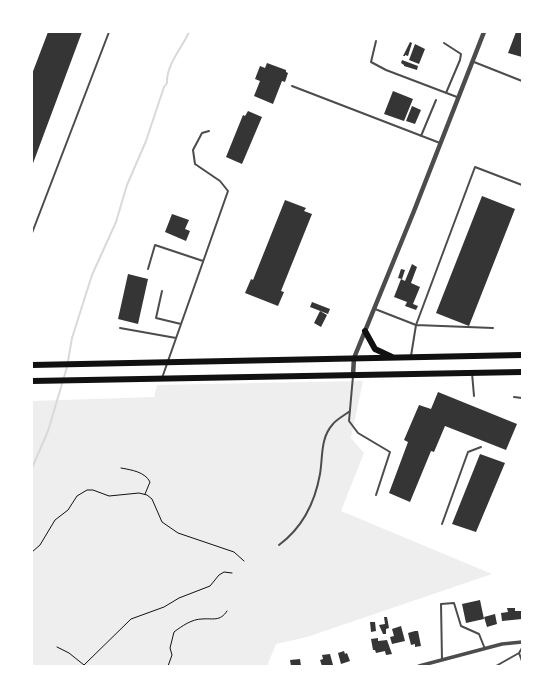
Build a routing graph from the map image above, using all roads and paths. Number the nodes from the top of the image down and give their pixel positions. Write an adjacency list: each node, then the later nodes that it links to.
1 (108, 32): 15 (lane)
2 (484, 32): 5 (street)
3 (376, 41): 8 (lane)
4 (444, 43): 8 (lane)
5 (472, 62): 6 (lane); 9 (street)
6 (522, 81)
7 (292, 86): 12 (lane)
8 (446, 93): 9 (lane)
9 (458, 97): 13 (street)
10 (436, 100): 12 (lane)
11 (209, 131): 16 (lane)
12 (421, 136): 13 (lane)
13 (440, 143): 19 (street)
14 (522, 185): 21 (lane)
15 (32, 233)
16 (203, 261): 17 (lane); 20 (lane)
17 (148, 269)
18 (162, 291): 20 (lane)
19 (374, 309): 21 (lane); 24 (street)
20 (181, 324): 25 (lane)
21 (416, 325): 23 (lane); 28 (lane)
22 (120, 328): 25 (lane)
23 (493, 328)
24 (365, 331): 27 (highway); 29 (street)
25 (176, 338): 30 (lane)
26 (522, 355): 28 (highway)
27 (393, 357): 28 (highway); 29 (highway)
28 (411, 357)
29 (354, 358): 30 (highway); 34 (street)
30 (167, 362): 31 (highway); 35 (lane)
31 (32, 365)
32 (472, 372): 33 (highway); 34 (highway); 37 (lane)
33 (522, 372)
34 (353, 374): 35 (highway); 40 (lane)
35 (162, 379): 36 (highway)
36 (32, 381)
37 (474, 396)
38 (514, 397): 39 (lane)
39 (522, 398)
40 (350, 411): 44 (lane); 46 (lane)
41 (480, 447): 45 (lane)
42 (121, 468): 43 (path)
43 (144, 494): 47 (path); 48 (path)
44 (376, 495)
45 (442, 524)
46 (279, 545)
47 (32, 552)
48 (244, 561)
49 (232, 573): 58 (path)
50 (227, 611): 59 (path)
51 (522, 642): 54 (street)
52 (57, 646): 58 (path)
53 (522, 648): 55 (lane)
54 (485, 649): 56 (street); 56 (lane)
55 (520, 653): 57 (lane); 61 (lane)
56 (442, 660): 60 (street)
57 (522, 661)
58 (84, 665)
59 (168, 666)
60 (419, 666)
61 (496, 666)

